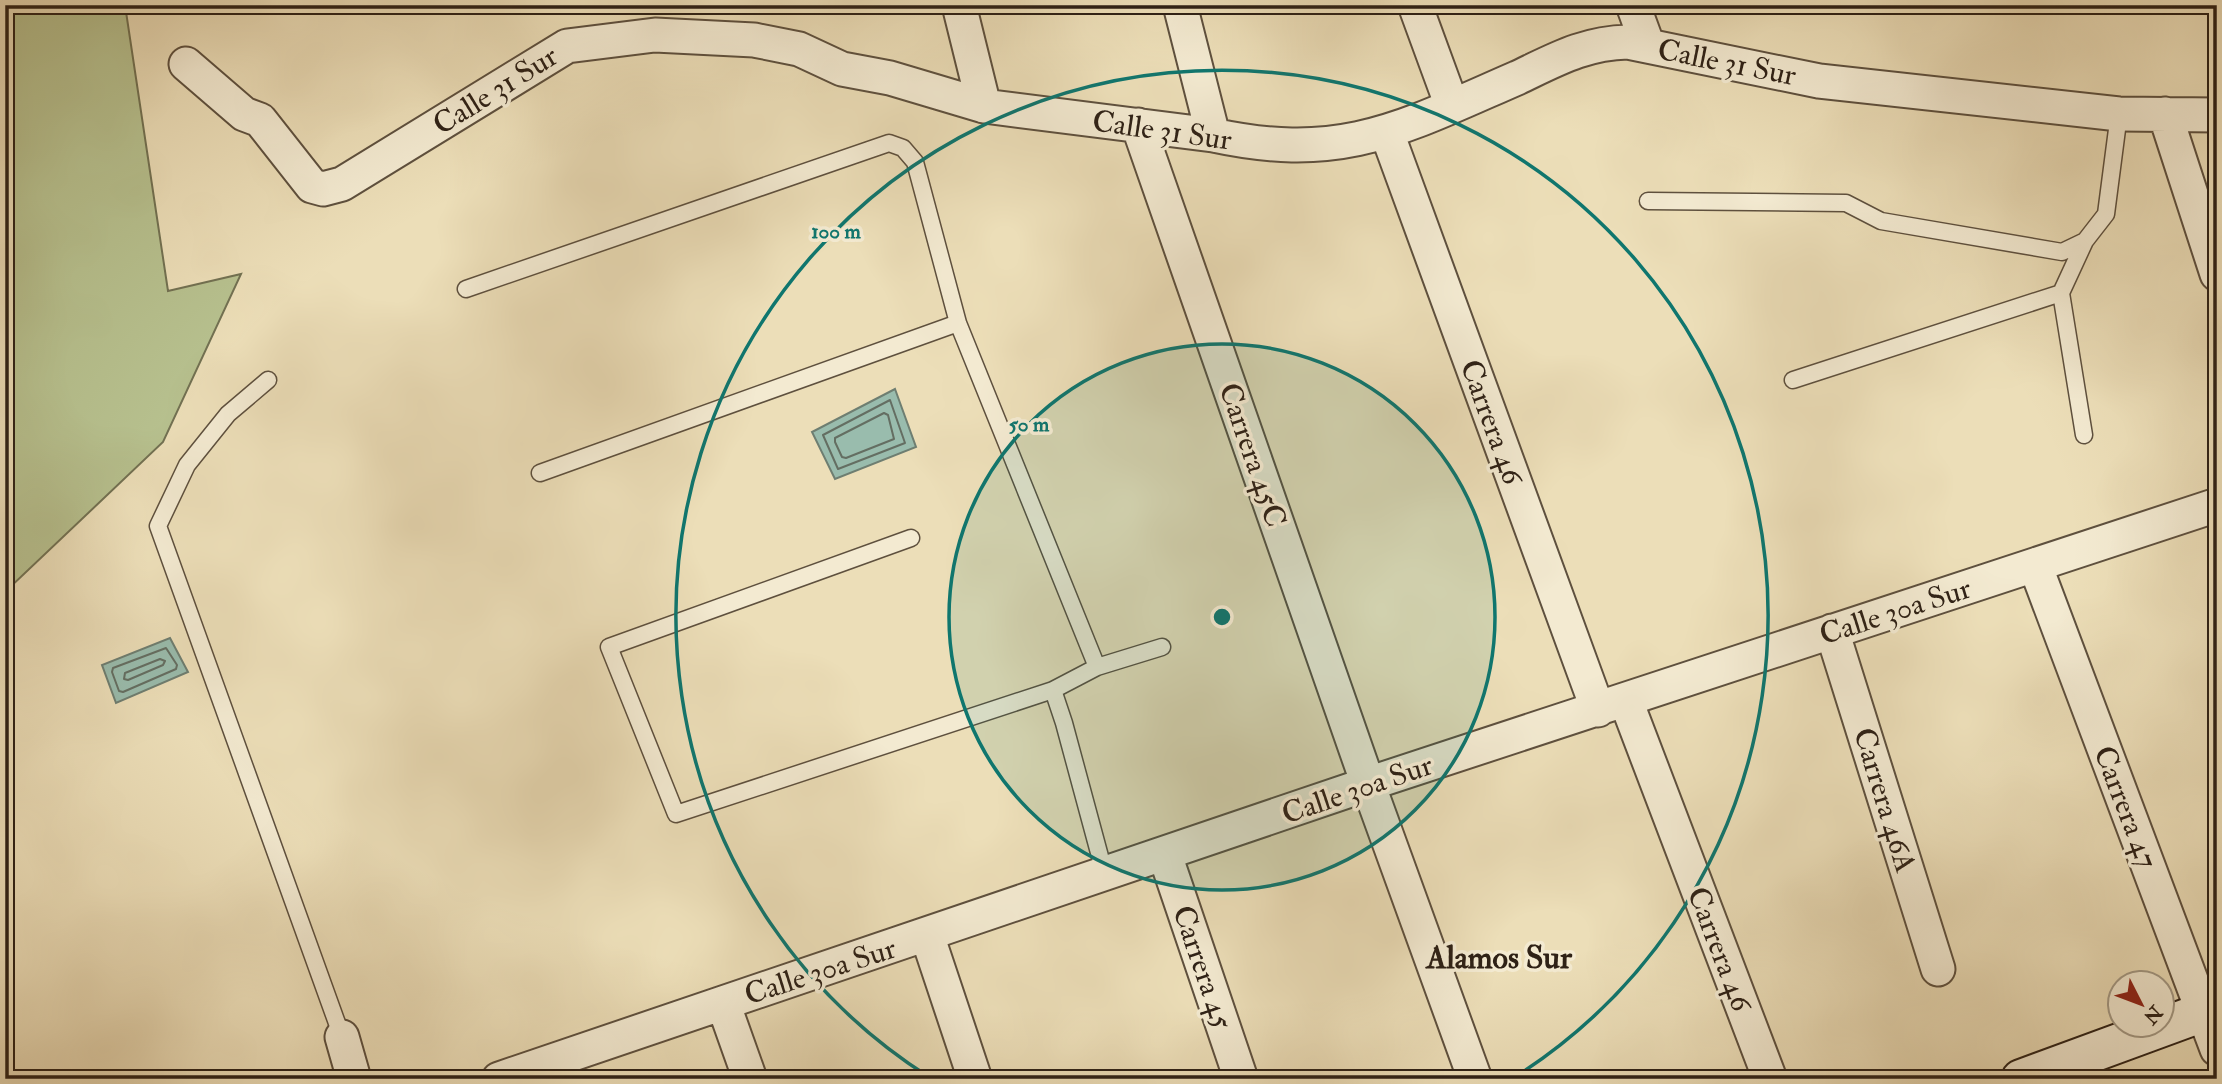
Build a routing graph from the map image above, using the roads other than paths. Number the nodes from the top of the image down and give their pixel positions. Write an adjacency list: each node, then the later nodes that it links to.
1 (959, 5): 7 (street)
2 (1180, 5): 14 (street)
3 (1415, 5): 8 (street)
4 (1633, 5): 5 (street)
5 (1648, 46): 8 (street, Calle 31 Sur); 9 (street, Calle 31 Sur)
6 (186, 64): 7 (street, Calle 31 Sur)
7 (984, 106): 12 (street, Calle 31 Sur)
8 (1452, 106): 13 (street, Calle 31 Sur)
9 (2119, 114): 10 (street, Calle 31 Sur); 16 (lane)
10 (2165, 114): 11 (street, Calle 31 Sur); 17 (street)
11 (2217, 115)
12 (1138, 125): 14 (street, Calle 31 Sur); 33 (street, Carrera 45C)
13 (1387, 133): 14 (street, Calle 31 Sur); 32 (street, Carrera 46)
14 (1213, 135)
15 (1648, 201): 16 (lane)
16 (2085, 241): 19 (lane)
17 (2217, 274)
18 (466, 289): 20 (lane)
19 (2061, 293): 22 (lane); 23 (lane)
20 (958, 323): 24 (lane); 30 (lane)
21 (268, 380): 40 (lane)
22 (1793, 380)
23 (2084, 435)
24 (540, 473)
25 (2217, 505): 27 (street, Calle 30a Sur)
26 (911, 538): 31 (lane)
27 (2035, 565): 28 (street, Calle 30a Sur); 39 (street, Carrera 47)
28 (1832, 631): 32 (street, Calle 30a Sur); 37 (street, Carrera 46A)
29 (1163, 647): 30 (lane)
30 (1097, 667): 31 (lane)
31 (1053, 690): 35 (lane)
32 (1612, 705): 33 (street, Calle 30a Sur); 48 (street, Carrera 46)
33 (1368, 785): 34 (street, Calle 30a Sur); 47 (street, Carrera 45C)
34 (1165, 855): 35 (street, Calle 30a Sur); 46 (street, Carrera 45)
35 (1105, 875): 36 (street, Calle 30a Sur)
36 (927, 935): 38 (street, Calle 30a Sur); 45 (street)
37 (1937, 969)
38 (723, 1003): 43 (street, Calle 30a Sur); 44 (street)
39 (2210, 1009): 41 (street, Carrera 47); 49 (street)
40 (342, 1037): 42 (street)
41 (2217, 1049)
42 (354, 1079)
43 (499, 1079)
44 (750, 1079)
45 (975, 1079)
46 (1241, 1079)
47 (1475, 1079)
48 (1770, 1079)
49 (2021, 1079)

